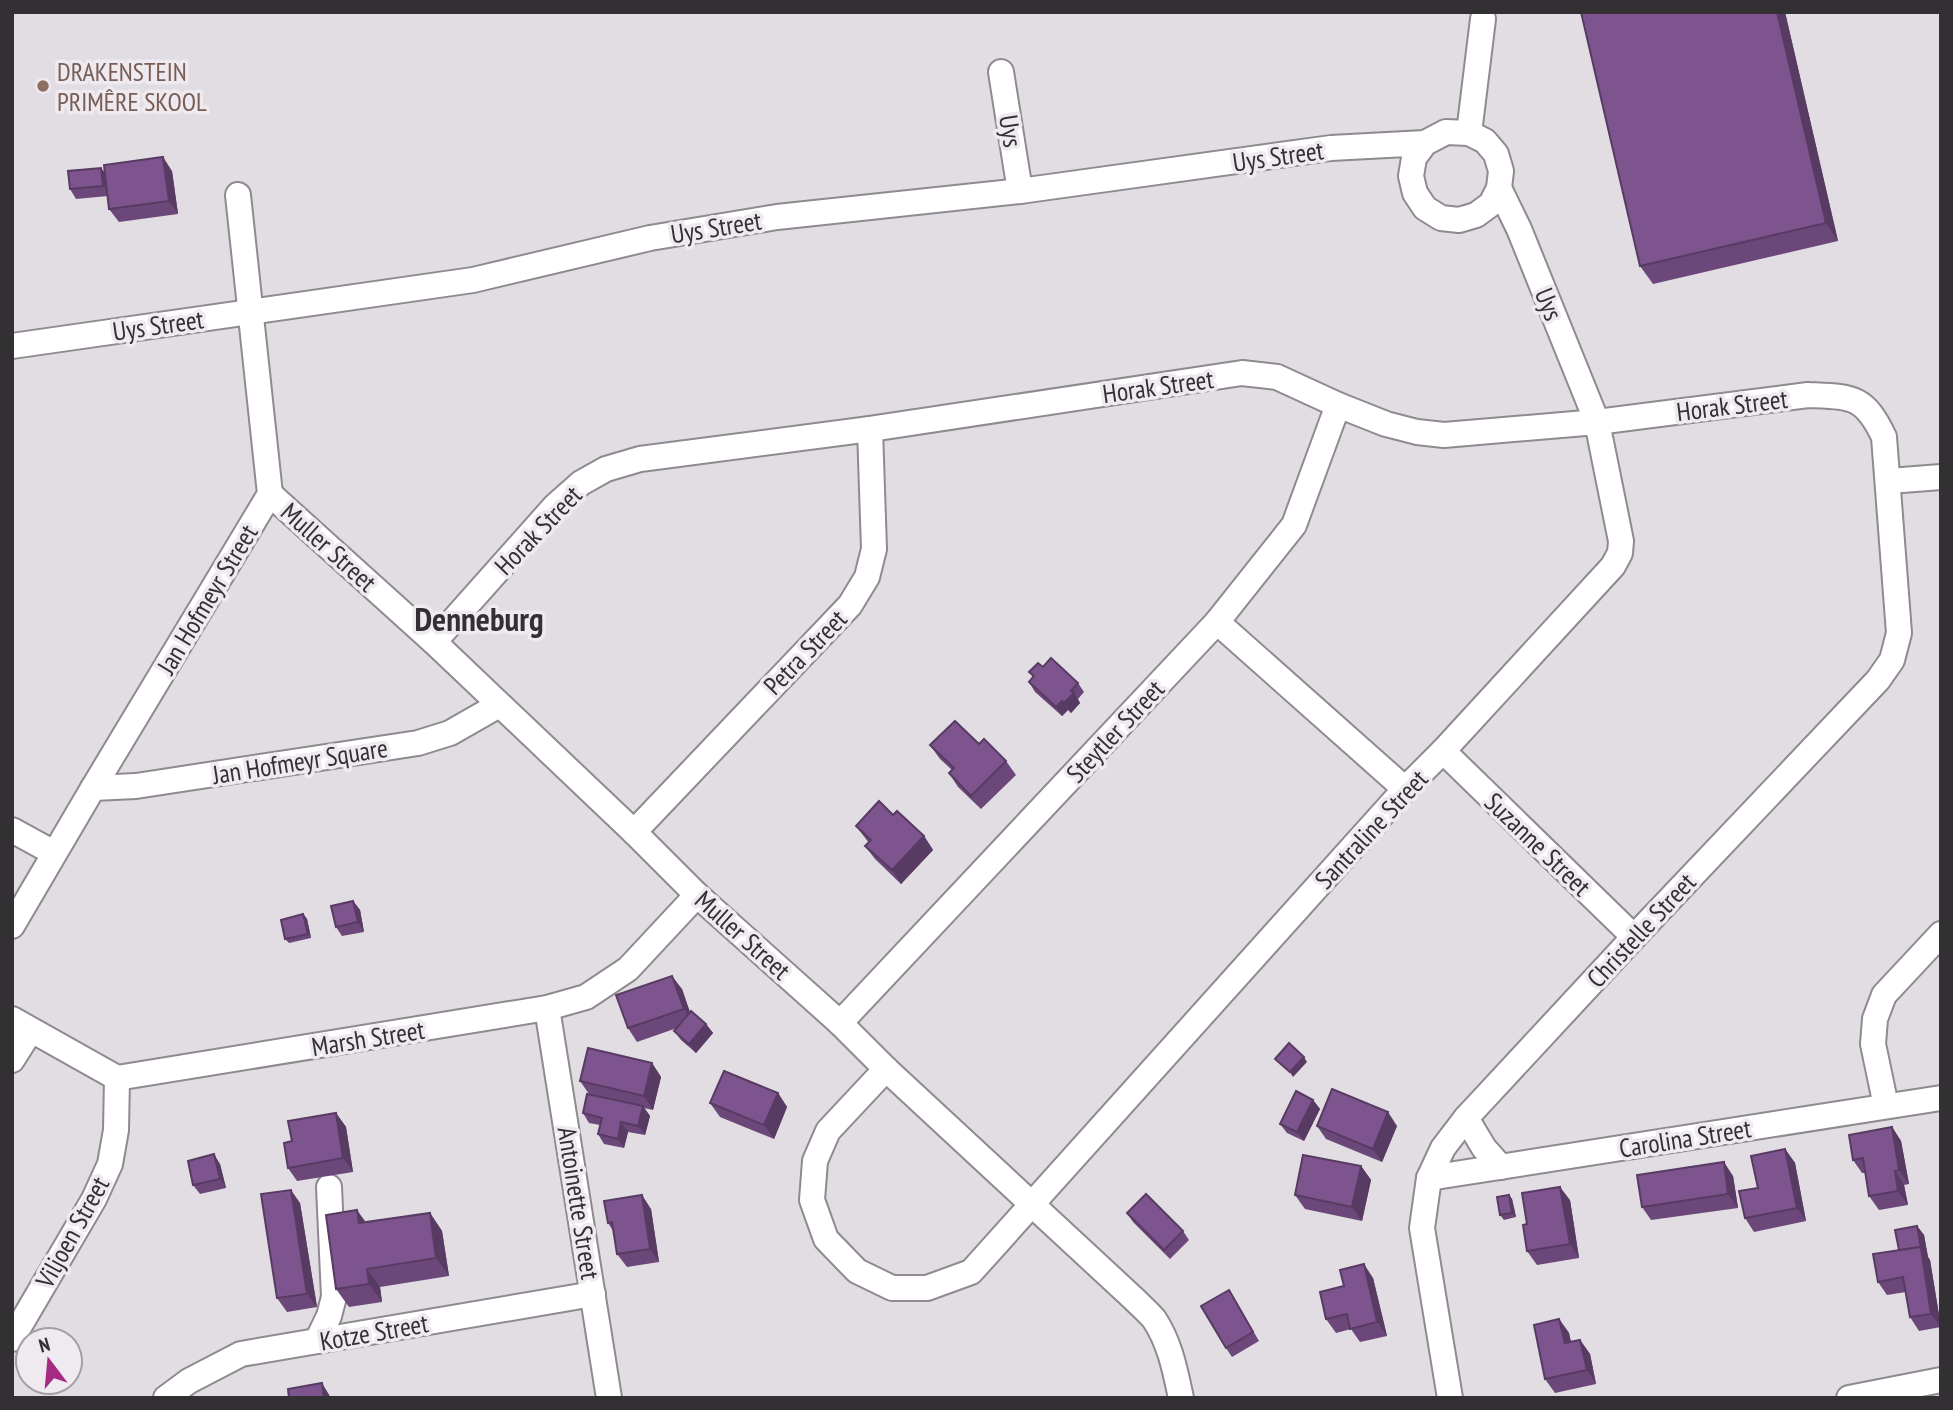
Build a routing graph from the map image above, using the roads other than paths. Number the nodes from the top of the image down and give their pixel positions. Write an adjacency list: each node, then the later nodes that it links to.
1 (1483, 19): 3 (street)
2 (1001, 72): 6 (street, Uys)
3 (1469, 132): 4 (street); 5 (street)
4 (1425, 143): 5 (street); 6 (street, Uys Street)
5 (1499, 188): 11 (street, Uys)
6 (1020, 191): 8 (street, Uys Street)
7 (238, 195): 8 (street, Jan Hofmeyr Street)
8 (251, 311): 9 (street, Uys Street); 15 (street, Jan Hofmeyr Street)
9 (12, 346)
10 (1338, 405): 11 (street, Horak Street); 12 (street, Horak Street); 16 (street, Steytler Street)
11 (1597, 422): 14 (street, Horak Street); 19 (street, Santraline Street)
12 (870, 429): 17 (street, Horak Street); 23 (street, Petra Street)
13 (1941, 477): 14 (street)
14 (1889, 481): 28 (street, Christelle Street)
15 (270, 494): 17 (street, Muller Street); 20 (street, Jan Hofmeyr Street)
16 (1217, 622): 21 (street); 30 (street, Steytler Street)
17 (434, 642): 18 (street, Muller Street)
18 (499, 705): 20 (street, Jan Hofmeyr Square); 23 (street, Muller Street)
19 (1443, 751): 21 (street, Santraline Street); 28 (street, Suzanne Street)
20 (93, 788): 24 (street, Jan Hofmeyr Street)
21 (1405, 789): 41 (street, Santraline Street)
22 (12, 830): 24 (street)
23 (634, 832): 25 (street, Muller Street)
24 (54, 853): 26 (street, Jan Hofmeyr Street)
25 (697, 895): 29 (street, Marsh Street); 30 (street, Muller Street)
26 (12, 926)
27 (1941, 934): 36 (street)
28 (1634, 937): 37 (street, Christelle Street)
29 (547, 1008): 34 (street, Marsh Street); 42 (street, Antoinette Street)
30 (840, 1023): 33 (street, Muller Street)
31 (21, 1024): 32 (street); 34 (street)
32 (12, 1060)
33 (886, 1069): 41 (street, Muller Street); 41 (street)
34 (117, 1078): 43 (street, Viljoen Street)
35 (1941, 1098): 36 (street, Carolina Street)
36 (1886, 1106): 38 (street, Carolina Street)
37 (1466, 1118): 38 (street); 39 (street, Christelle Street)
38 (1500, 1167): 39 (street, Carolina Street)
39 (1429, 1178): 49 (street, Christelle Street)
40 (330, 1187): 44 (street)
41 (1033, 1204): 48 (street, Muller Street)
42 (593, 1294): 44 (street, Kotze Street); 47 (street, Antoinette Street)
43 (12, 1339)
44 (317, 1341): 46 (street, Kotze Street)
45 (1941, 1380): 50 (street)
46 (166, 1398)
47 (609, 1398)
48 (1181, 1398)
49 (1450, 1398)
50 (1849, 1398)

